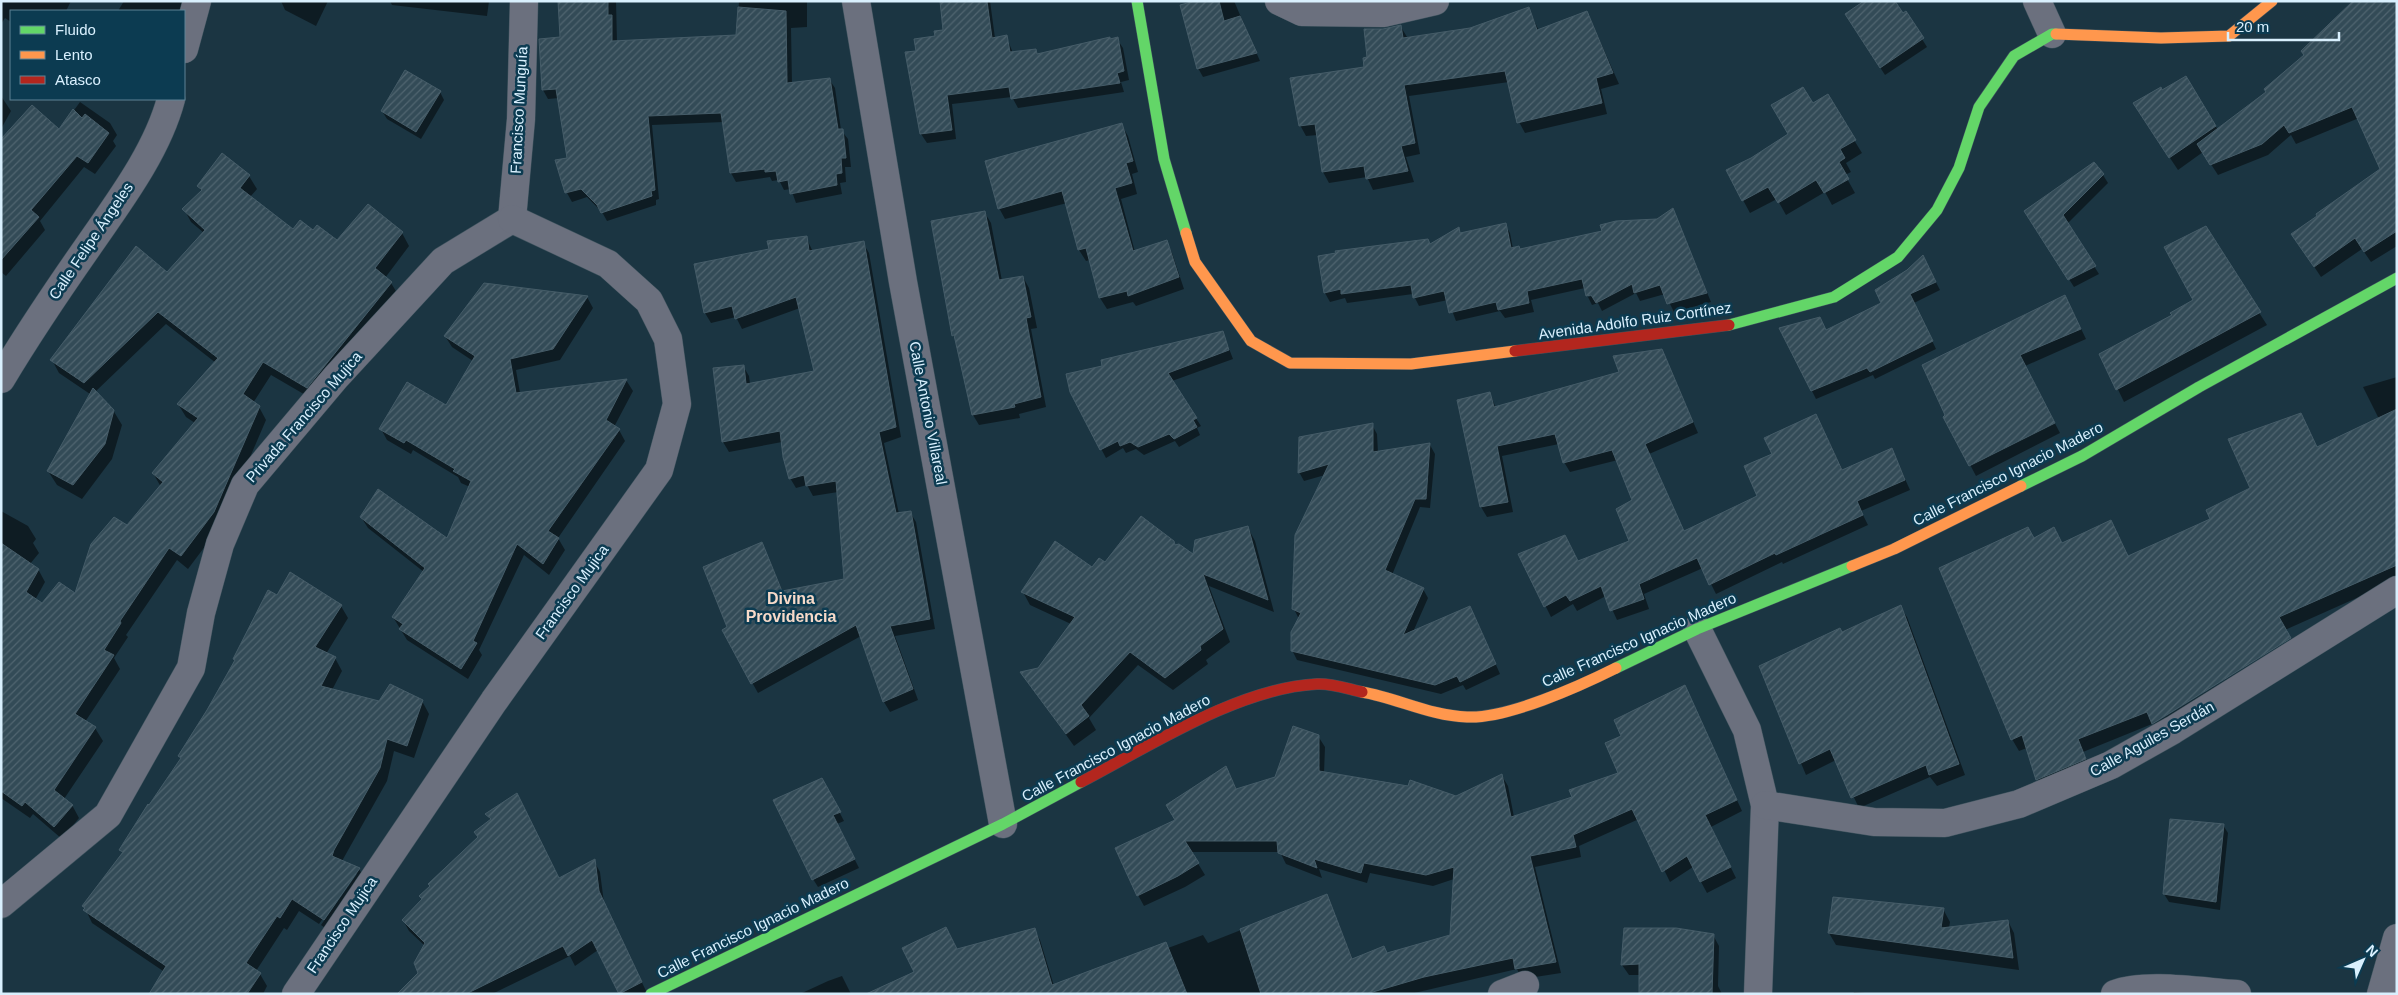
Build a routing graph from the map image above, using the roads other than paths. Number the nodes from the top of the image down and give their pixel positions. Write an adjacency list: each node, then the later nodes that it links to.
1 (197, 1): 10 (street)
2 (524, 1): 12 (street, Francisco Munguía)
3 (856, 1): 18 (street, Calle Antonio Villareal)
4 (1137, 1): 9 (main road, Avenida Adolfo Ruiz Cortínez)
5 (1279, 1): 6 (street)
6 (1435, 1)
7 (2037, 1): 9 (street)
8 (2272, 1): 9 (main road)
9 (2052, 34)
10 (185, 45)
11 (171, 100): 14 (street, Calle Felipe Ángeles)
12 (512, 219): 19 (street, Privada Francisco Mujica); 22 (street, Francisco Mujica)
13 (2397, 278): 16 (main road, Calle Francisco Ignacio Madero)
14 (1, 379)
15 (2397, 590): 17 (street, Calle Aguiles Serdán)
16 (1697, 629): 17 (street); 18 (main road, Calle Francisco Ignacio Madero)
17 (1765, 805): 24 (street)
18 (1003, 824): 23 (main road, Calle Francisco Ignacio Madero)
19 (1, 904)
20 (2397, 938): 26 (street)
21 (2118, 992): 25 (street)
22 (296, 994)
23 (651, 994)
24 (1758, 994)
25 (2237, 994)
26 (2381, 994)

